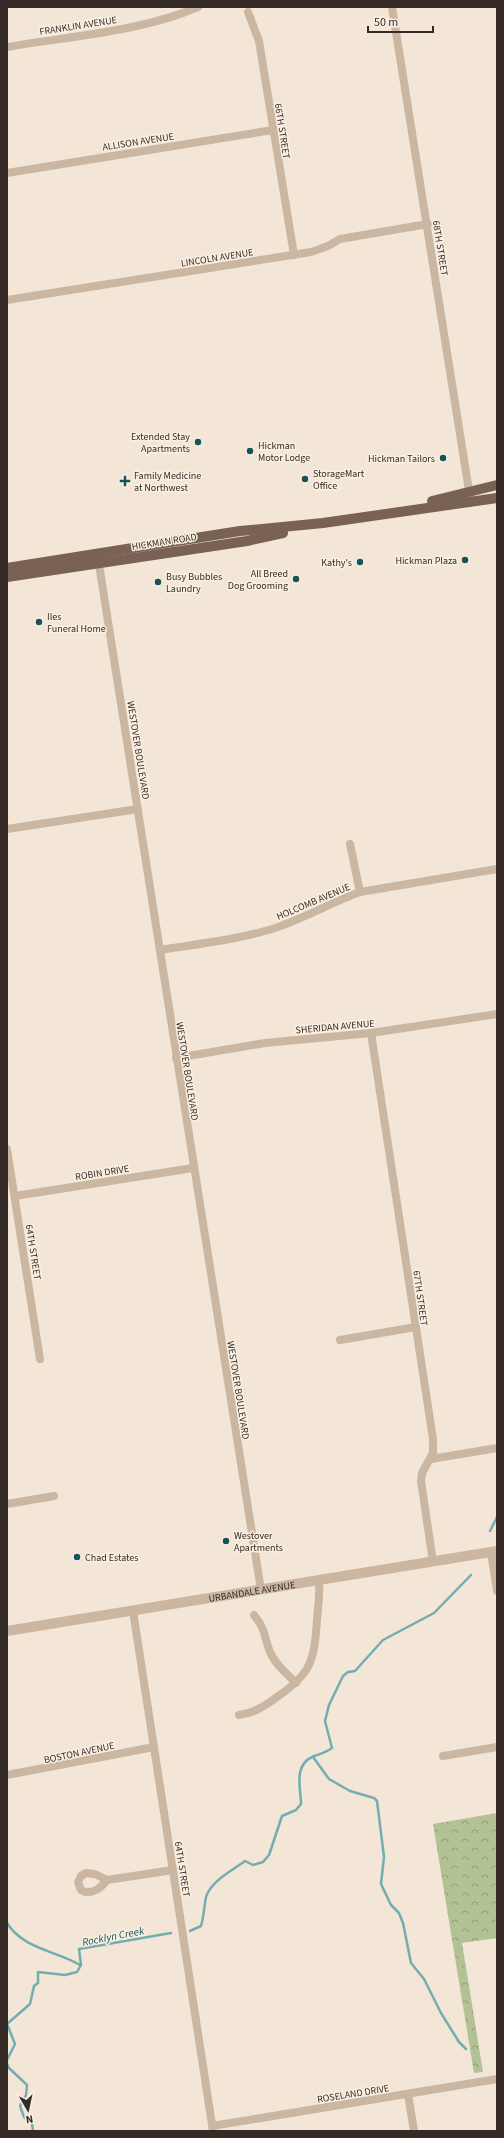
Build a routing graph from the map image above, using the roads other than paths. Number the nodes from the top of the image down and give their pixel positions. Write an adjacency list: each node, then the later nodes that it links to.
1 (198, 7): 4 (street, FRANKLIN AVENUE)
2 (392, 7): 7 (street, 68TH STREET)
3 (248, 12): 5 (street, 66TH STREET)
4 (7, 47)
5 (273, 130): 6 (street, ALLISON AVENUE); 8 (street, 66TH STREET)
6 (7, 173)
7 (428, 224): 8 (street, LINCOLN AVENUE); 11 (street, 68TH STREET)
8 (294, 255): 9 (street, LINCOLN AVENUE)
9 (7, 300)
10 (497, 485): 11 (main road, HICKMAN ROAD)
11 (470, 497): 12 (main road, HICKMAN ROAD); 13 (main road, HICKMAN ROAD)
12 (497, 498)
13 (98, 558): 14 (main road, HICKMAN ROAD); 15 (main road, HICKMAN ROAD); 16 (street, WESTOVER BOULEVARD)
14 (7, 568)
15 (7, 577)
16 (138, 809): 17 (street); 21 (street, WESTOVER BOULEVARD)
17 (7, 829)
18 (350, 844): 20 (street)
19 (497, 870): 20 (street, HOLCOMB AVENUE)
20 (360, 892): 21 (street, HOLCOMB AVENUE)
21 (160, 950): 24 (street, WESTOVER BOULEVARD)
22 (497, 1014): 23 (street, SHERIDAN AVENUE)
23 (371, 1033): 24 (street, SHERIDAN AVENUE); 28 (street, 67TH STREET)
24 (176, 1058): 26 (street, WESTOVER BOULEVARD)
25 (7, 1149): 27 (street, 64TH STREET)
26 (193, 1168): 27 (street, ROBIN DRIVE); 38 (street, WESTOVER BOULEVARD)
27 (14, 1196): 30 (street, 64TH STREET)
28 (416, 1327): 29 (street); 32 (street, 67TH STREET)
29 (340, 1340)
30 (40, 1359)
31 (497, 1448): 32 (street)
32 (431, 1459): 36 (street, 67TH STREET)
33 (54, 1496): 34 (street)
34 (7, 1504)
35 (494, 1552): 36 (street, URBANDALE AVENUE); 39 (street)
36 (433, 1562): 37 (street, URBANDALE AVENUE)
37 (319, 1581): 38 (street, URBANDALE AVENUE); 43 (street)
38 (261, 1590): 40 (street, URBANDALE AVENUE)
39 (497, 1591)
40 (133, 1611): 42 (street, URBANDALE AVENUE); 45 (street, 64TH STREET)
41 (254, 1615): 43 (street)
42 (7, 1631)
43 (296, 1683): 44 (street)
44 (239, 1715)
45 (154, 1747): 48 (street, BOSTON AVENUE); 49 (street, 64TH STREET)
46 (497, 1747): 47 (street)
47 (443, 1756)
48 (7, 1776)
49 (173, 1870): 50 (street); 53 (street, 64TH STREET)
50 (107, 1880)
51 (497, 2080): 52 (street, ROSELAND DRIVE)
52 (408, 2094): 53 (street, ROSELAND DRIVE); 54 (street)
53 (212, 2129)
54 (414, 2131)

